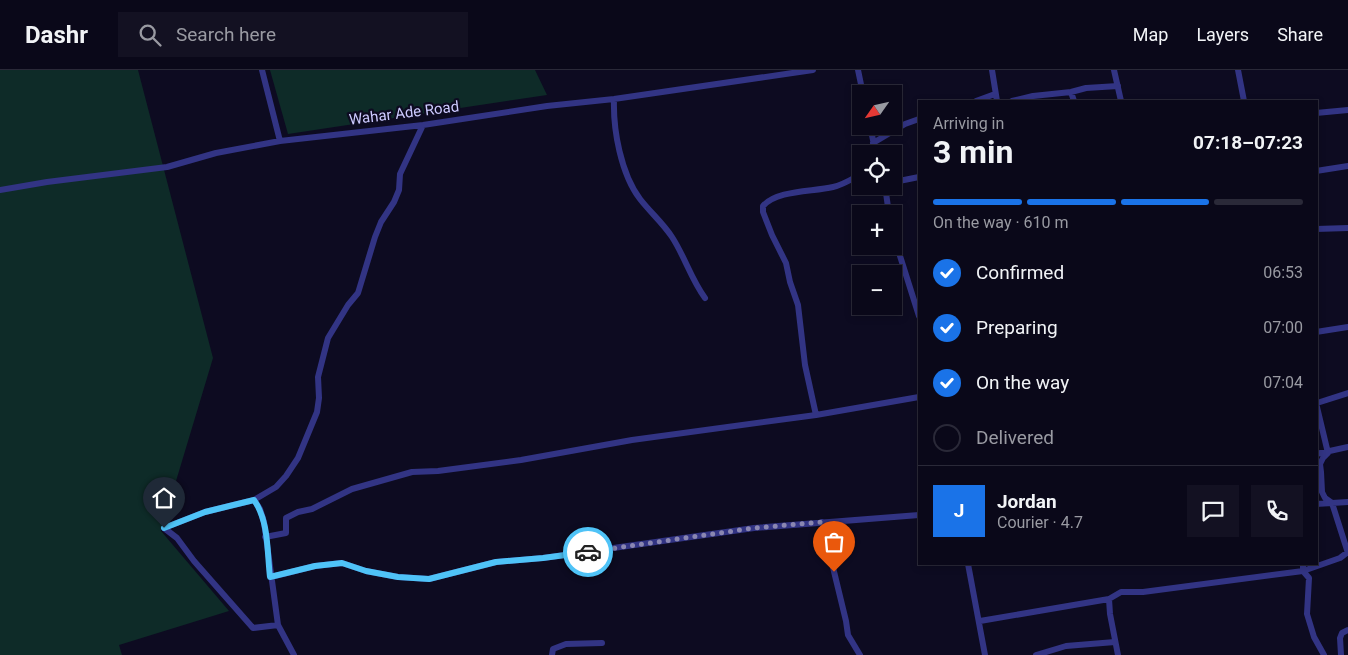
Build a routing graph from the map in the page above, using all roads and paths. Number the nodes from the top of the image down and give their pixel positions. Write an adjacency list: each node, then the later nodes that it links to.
1 (262, 70): 23 (street)
2 (813, 70): 11 (street, Wahar Ade Road)
3 (858, 70): 7 (street)
4 (992, 70): 10 (street)
5 (1114, 70): 8 (street)
6 (1238, 70): 17 (street)
7 (861, 85)
8 (1118, 86): 9 (street); 16 (street)
9 (1070, 92): 14 (street); 15 (street)
10 (995, 94): 12 (street); 13 (street)
11 (614, 99): 21 (street, Wahar Ade Road); 34 (street)
12 (979, 100)
13 (997, 100)
14 (1016, 100)
15 (1074, 100)
16 (1121, 100)
17 (1244, 100)
18 (1348, 110): 19 (street)
19 (1318, 113)
20 (918, 119): 24 (street)
21 (423, 125): 23 (street, Wahar Ade Road); 46 (street)
22 (872, 135): 24 (street)
23 (280, 141): 30 (street, Wahar Ade Road)
24 (873, 143)
25 (1348, 166): 26 (street)
26 (1318, 171)
27 (918, 177): 29 (street)
28 (852, 178): 42 (street)
29 (902, 180)
30 (0, 190)
31 (1348, 228): 32 (street)
32 (1318, 229)
33 (900, 255): 35 (street)
34 (705, 298)
35 (918, 313)
36 (1348, 327): 37 (street)
37 (1318, 332)
38 (1348, 393): 40 (street)
39 (918, 397): 42 (street)
40 (1318, 403)
41 (1318, 407): 44 (street)
42 (816, 415): 52 (street)
43 (1348, 448): 44 (street)
44 (1328, 452): 45 (street); 48 (street)
45 (1318, 454)
46 (254, 500): 52 (street); 60 (street)
47 (1348, 502): 48 (street)
48 (1332, 503): 49 (street); 53 (street)
49 (1318, 504)
50 (918, 515): 51 (street)
51 (822, 522): 57 (street); 66 (street)
52 (266, 537): 57 (street)
53 (1348, 552): 56 (street)
54 (968, 565): 59 (street)
55 (1303, 565): 56 (street)
56 (1302, 571): 58 (street); 70 (street)
57 (270, 577): 60 (street)
58 (1110, 599): 59 (street); 62 (street)
59 (980, 621): 67 (street)
60 (278, 625): 64 (street)
61 (1348, 630): 71 (street)
62 (1115, 642): 68 (street); 69 (street)
63 (602, 643): 65 (street)
64 (294, 655)
65 (552, 655)
66 (860, 655)
67 (986, 655)
68 (1036, 655)
69 (1118, 655)
70 (1324, 655)
71 (1341, 655)

